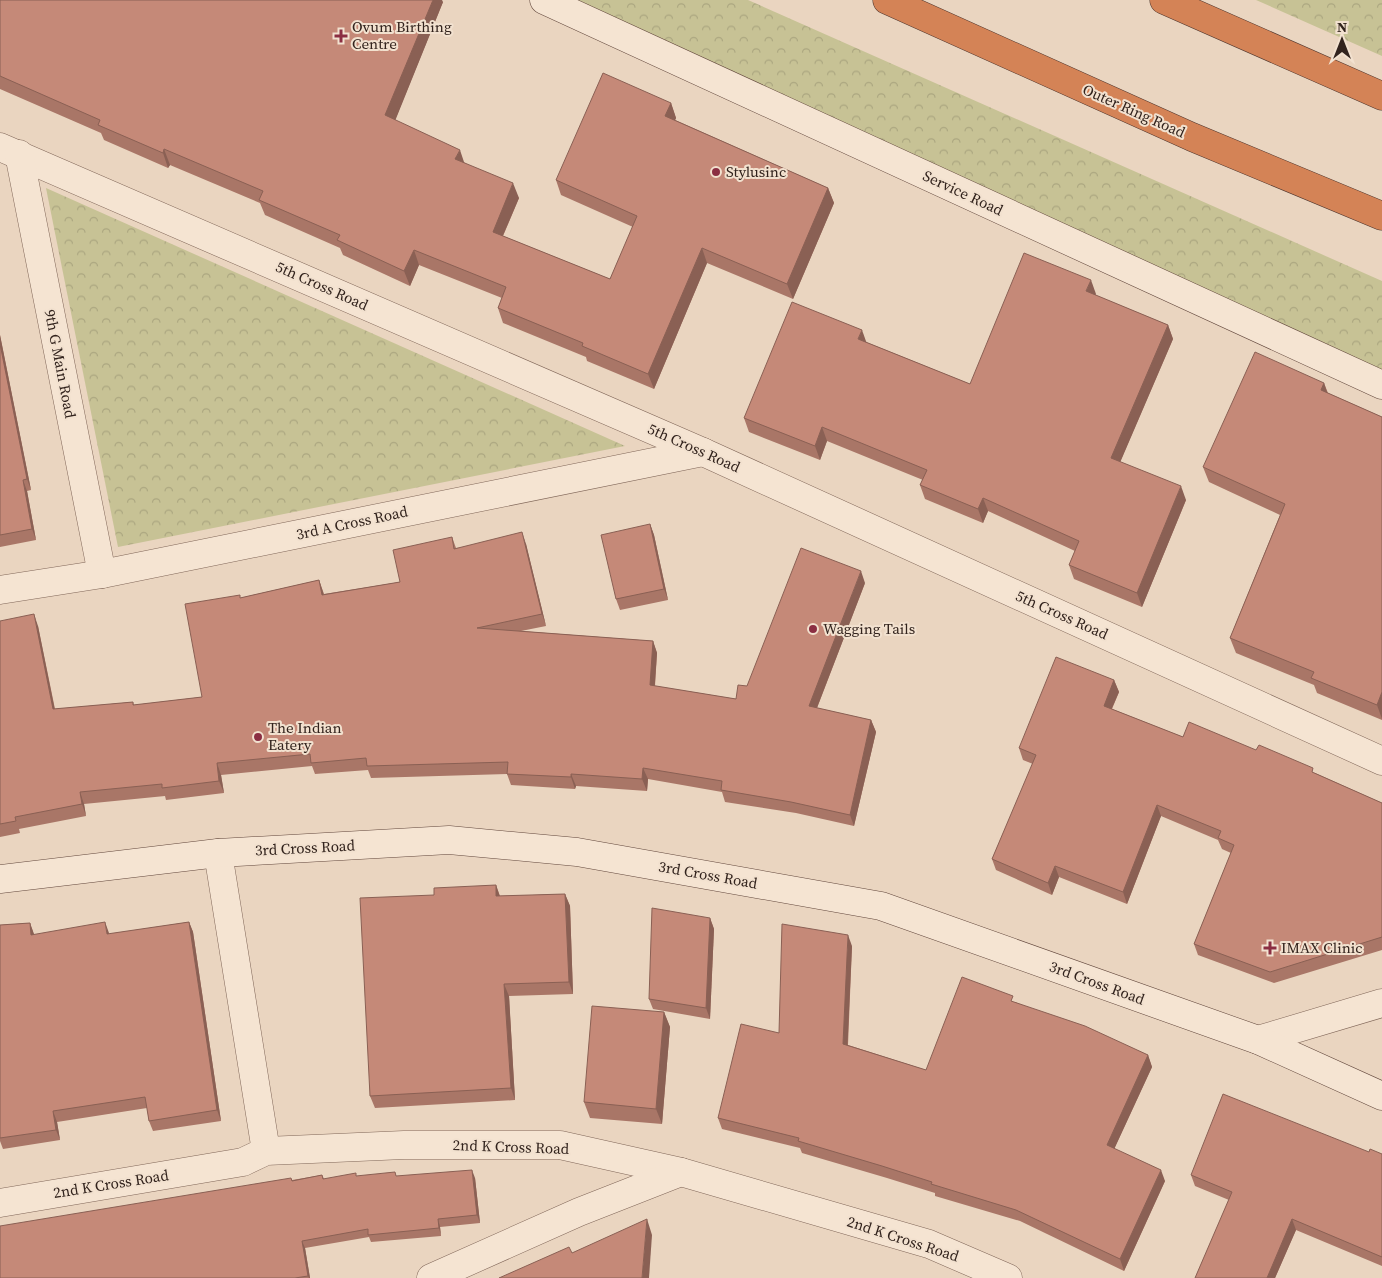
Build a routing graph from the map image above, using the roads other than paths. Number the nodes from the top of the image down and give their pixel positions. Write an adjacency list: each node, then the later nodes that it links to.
1 (544, 0): 7 (street, Service Road)
2 (887, 0): 6 (highway, Outer Ring Road)
3 (1164, 0): 4 (highway)
4 (1382, 96)
5 (10, 150): 8 (street, 5th Cross Road); 9 (street, 9th G Main Road)
6 (1382, 216)
7 (1382, 385)
8 (703, 452): 9 (street, 3rd A Cross Road); 11 (street, 5th Cross Road)
9 (102, 574): 10 (street, 3rd A Cross Road)
10 (0, 590)
11 (1382, 761)
12 (218, 854): 13 (street, 3rd Cross Road); 15 (street, 3rd Cross Road); 17 (street)
13 (0, 879)
14 (1382, 1003): 15 (street)
15 (1258, 1040): 16 (street, 3rd Cross Road)
16 (1382, 1096)
17 (266, 1151): 18 (street, 2nd K Cross Road); 19 (street, 2nd K Cross Road)
18 (681, 1172): 20 (street); 21 (street, 2nd K Cross Road)
19 (0, 1202)
20 (431, 1278)
21 (1008, 1278)

